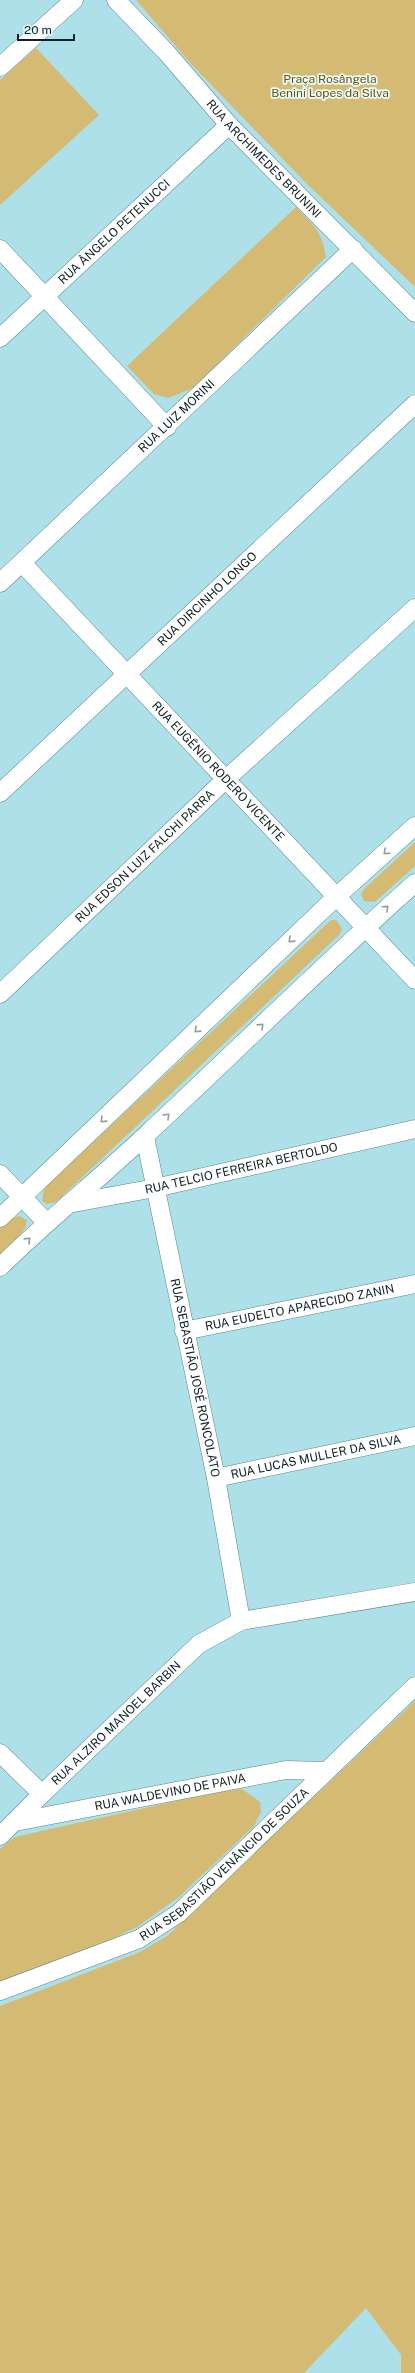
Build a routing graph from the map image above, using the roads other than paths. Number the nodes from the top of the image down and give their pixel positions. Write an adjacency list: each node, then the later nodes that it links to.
1 (74, 0): 3 (street)
2 (116, 0): 4 (street, RUA ARCHIMEDES BRUNINI)
3 (0, 66)
4 (229, 125): 6 (street, RUA ARCHIMEDES BRUNINI); 7 (street, RUA ÂNGELO PETENUCCI)
5 (0, 249): 7 (street)
6 (353, 249): 8 (street, RUA ARCHIMEDES BRUNINI); 11 (street, RUA LUIZ MORINI)
7 (44, 298): 9 (street, RUA ÂNGELO PETENUCCI); 11 (street)
8 (415, 313)
9 (0, 338)
10 (415, 404): 15 (street, RUA DIRCINHO LONGO)
11 (167, 427): 12 (street, RUA LUIZ MORINI)
12 (22, 563): 13 (street, RUA LUIZ MORINI); 15 (street, RUA EUGÊNIO RODERO VICENTE)
13 (0, 583)
14 (415, 608): 16 (street, RUA EDSON LUIZ FALCHI PARRA)
15 (126, 675): 16 (street, RUA EUGÊNIO RODERO VICENTE); 17 (street, RUA DIRCINHO LONGO)
16 (225, 780): 20 (street, RUA EUGÊNIO RODERO VICENTE); 23 (street, RUA EDSON LUIZ FALCHI PARRA)
17 (0, 793)
18 (415, 826): 20 (street, one-way to 20)
19 (415, 883): 21 (street, one-way to 19)
20 (336, 897): 21 (street, RUA EUGÊNIO RODERO VICENTE); 28 (street, one-way to 28)
21 (364, 928): 22 (street, RUA EUGÊNIO RODERO VICENTE); 25 (street, one-way to 21)
22 (415, 980)
23 (0, 994)
24 (415, 1129): 27 (street, RUA TELCIO FERREIRA BERTOLDO)
25 (145, 1137): 27 (street, RUA SEBASTIÃO JOSÉ RONCOLATO); 29 (street)
26 (0, 1174): 28 (street)
27 (155, 1188): 29 (street, RUA TELCIO FERREIRA BERTOLDO); 34 (street, RUA SEBASTIÃO JOSÉ RONCOLATO)
28 (23, 1197): 30 (street); 31 (street)
29 (67, 1204): 31 (street)
30 (0, 1218)
31 (46, 1222): 32 (street, one-way to 31)
32 (0, 1267)
33 (415, 1284): 34 (street, RUA EUDELTO APARECIDO ZANIN)
34 (184, 1331): 36 (street, RUA SEBASTIÃO JOSÉ RONCOLATO)
35 (415, 1436): 36 (street, RUA LUCAS MULLER DA SILVA)
36 (216, 1478): 38 (street, RUA SEBASTIÃO JOSÉ RONCOLATO)
37 (415, 1592): 38 (street, RUA ALZIRO MANOEL BARBIN)
38 (241, 1621): 42 (street, RUA ALZIRO MANOEL BARBIN)
39 (415, 1686): 41 (street, RUA SEBASTIÃO VENÂNCIO DE SOUZA)
40 (0, 1753): 42 (street)
41 (326, 1771): 43 (street, RUA WALDEVINO DE PAIVA); 45 (street, RUA SEBASTIÃO VENÂNCIO DE SOUZA)
42 (42, 1794): 43 (street, RUA ALZIRO MANOEL BARBIN)
43 (15, 1822): 44 (street, RUA ALZIRO MANOEL BARBIN)
44 (0, 1836)
45 (0, 1991)

